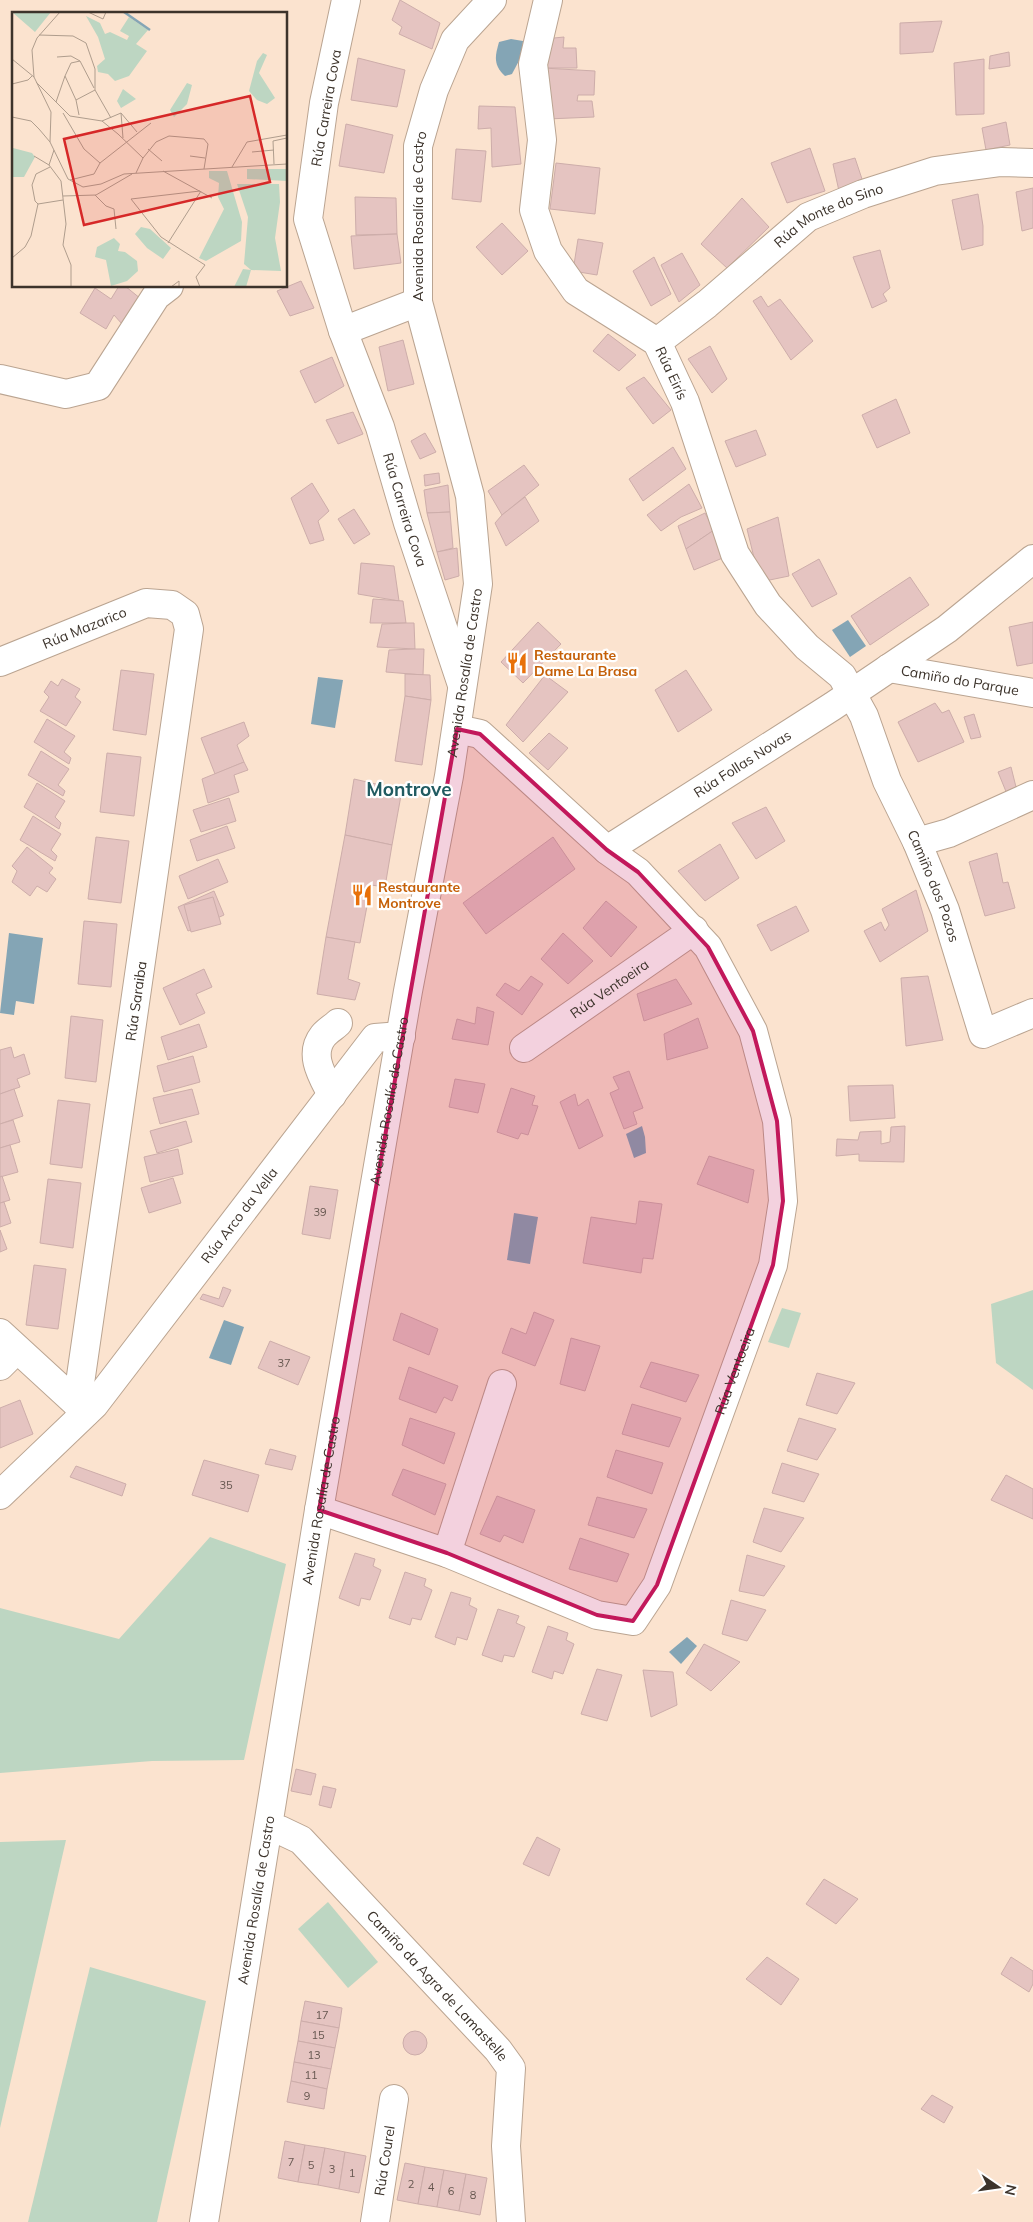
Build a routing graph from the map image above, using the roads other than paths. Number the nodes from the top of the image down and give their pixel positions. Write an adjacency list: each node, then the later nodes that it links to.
1 (346, 0): 5 (street, Rúa Carreira Cova)
2 (492, 0): 7 (street, Avenida Rosalía de Castro)
3 (548, 0): 9 (street, Rúa Eirís)
4 (1033, 163): 9 (street, Rúa Monte do Sino)
5 (298, 205): 8 (street, Rúa Carreira Cova)
6 (166, 288): 10 (street)
7 (418, 302): 8 (street); 15 (street, Avenida Rosalía de Castro)
8 (343, 331): 15 (street, Rúa Carreira Cova)
9 (657, 342): 17 (street, Rúa Eirís)
10 (0, 379)
11 (1033, 559): 14 (street, Rúa Follas Novas)
12 (172, 605): 13 (street, Rúa Mazarico); 30 (street, Rúa Saraiba)
13 (0, 662)
14 (889, 668): 16 (street, Camiño do Parque); 17 (street, Rúa Follas Novas)
15 (463, 690): 18 (street, Avenida Rosalía de Castro)
16 (1033, 693)
17 (851, 694): 20 (street, Camiño dos Pozos); 21 (street, Rúa Follas Novas)
18 (457, 729): 21 (street); 25 (street, Avenida Rosalía de Castro)
19 (1033, 795): 20 (street)
20 (917, 842): 23 (street, Camiño dos Pozos)
21 (607, 850): 22 (street, Rúa Ventoeira)
22 (694, 930): 26 (street, Rúa Ventoeira); 33 (street, Rúa Ventoeira)
23 (1033, 1013)
24 (338, 1023): 27 (street)
25 (401, 1036): 27 (street, Rúa Arco da Vella); 32 (street, Avenida Rosalía de Castro)
26 (524, 1048)
27 (332, 1095): 30 (street, Rúa Arco da Vella)
28 (5, 1350): 30 (street)
29 (502, 1384): 33 (street)
30 (82, 1408): 31 (street, Rúa Arco da Vella)
31 (0, 1495)
32 (319, 1510): 33 (street, Rúa Ventoeira); 34 (street, Avenida Rosalía de Castro)
33 (448, 1554)
34 (268, 1829): 36 (street, Avenida Rosalía de Castro); 38 (street, Camiño da Agra de Lamastelle)
35 (394, 2099): 37 (street, Rúa Courel)
36 (204, 2222)
37 (375, 2222)
38 (511, 2222)

